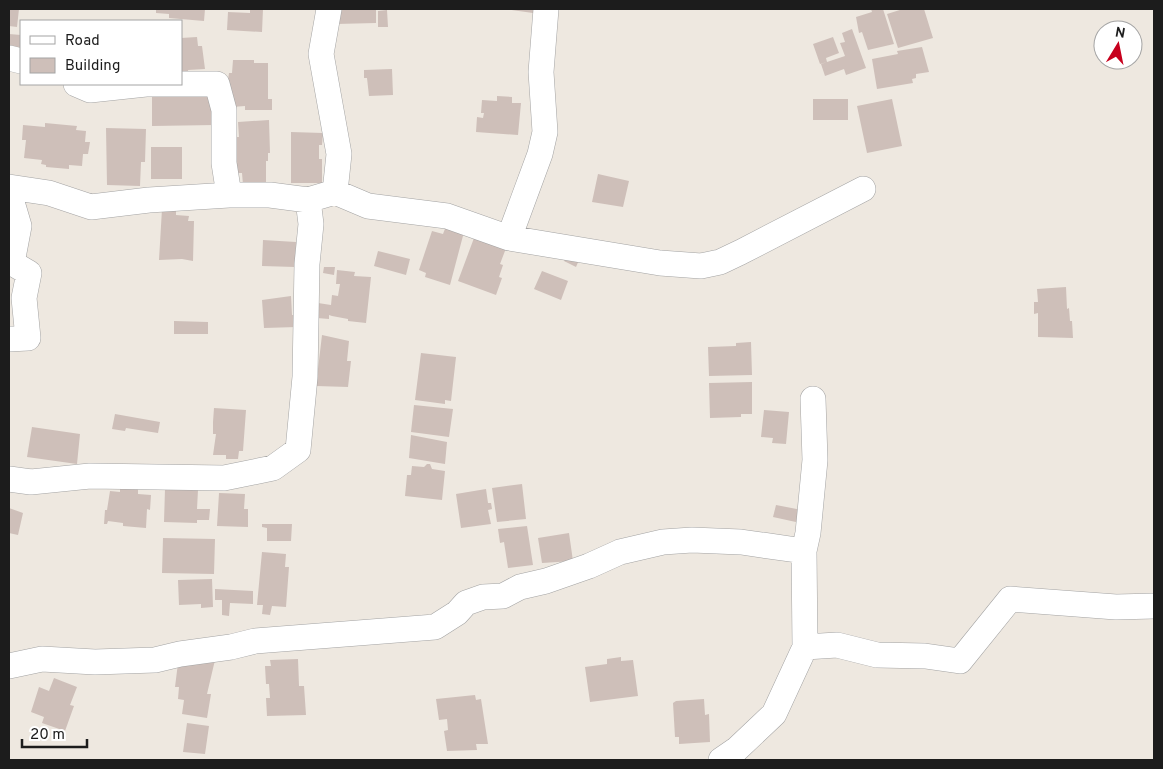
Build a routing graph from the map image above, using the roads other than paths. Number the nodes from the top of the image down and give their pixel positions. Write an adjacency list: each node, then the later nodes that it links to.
1 (329, 9): 9 (street)
2 (546, 9): 12 (street)
3 (182, 84): 10 (street)
4 (78, 85): 5 (street)
5 (137, 85)
6 (9, 187): 10 (street)
7 (862, 188): 12 (street)
8 (9, 192): 13 (street)
9 (335, 192): 11 (street); 12 (street)
10 (229, 195): 11 (street)
11 (308, 200): 15 (street)
12 (509, 238)
13 (9, 340)
14 (813, 398): 16 (street)
15 (9, 479)
16 (804, 551): 18 (street); 19 (street)
17 (1154, 606): 18 (street)
18 (805, 647): 20 (street)
19 (9, 666)
20 (721, 760)

